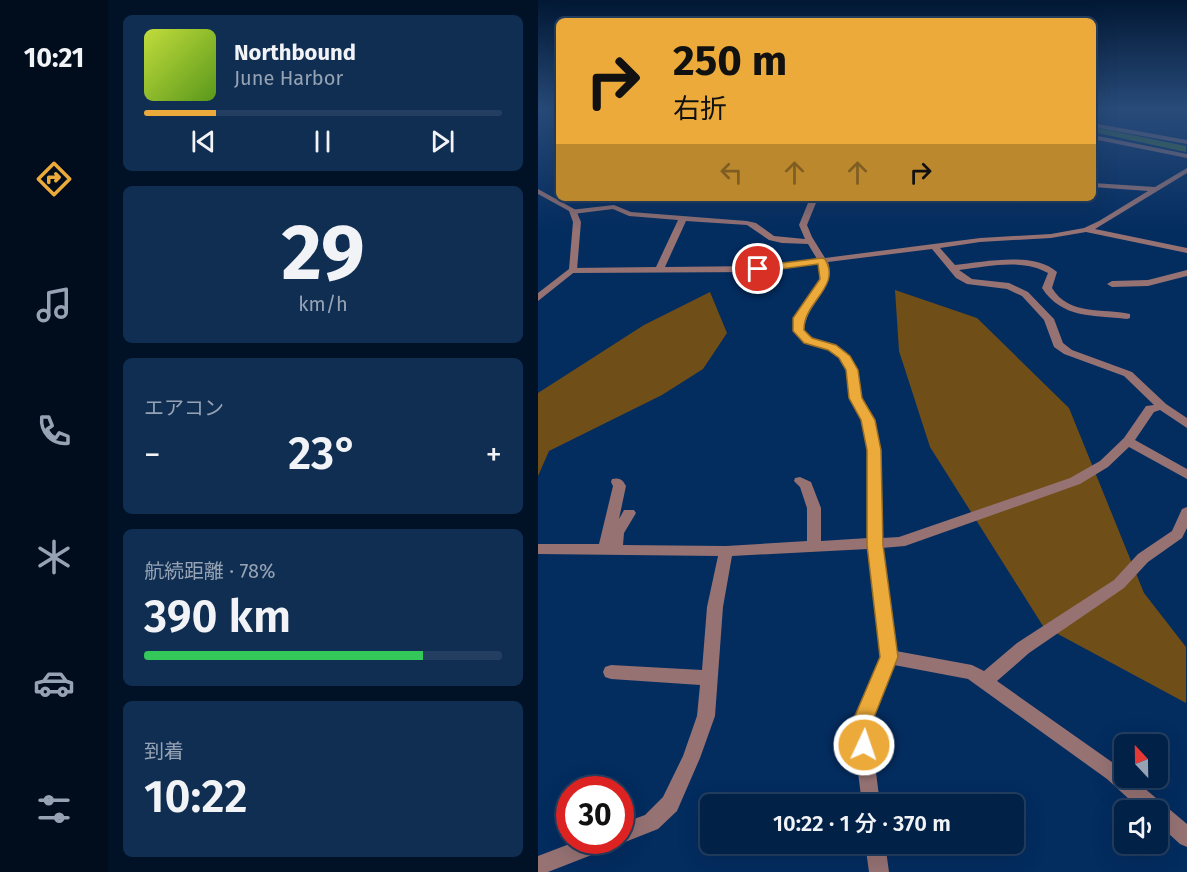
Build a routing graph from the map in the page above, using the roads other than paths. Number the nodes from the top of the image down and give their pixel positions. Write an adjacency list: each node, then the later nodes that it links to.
1 (1160, 151): 2 (street)
2 (1186, 156)
3 (1186, 170): 5 (street)
4 (1096, 185): 5 (street)
5 (1154, 189): 10 (street)
6 (538, 190): 8 (street)
7 (813, 201): 11 (street)
8 (573, 212): 9 (street); 16 (street)
9 (683, 218): 11 (street); 17 (street)
10 (1086, 230): 12 (street); 13 (street)
11 (811, 242): 14 (street)
12 (934, 246): 14 (street); 15 (street)
13 (1186, 251)
14 (822, 261): 17 (street); 30 (street)
15 (952, 268): 21 (street); 22 (street)
16 (573, 270): 17 (street); 20 (street)
17 (659, 270)
18 (1186, 273): 19 (street)
19 (1112, 284)
20 (538, 298)
21 (1128, 316)
22 (1162, 406): 23 (street); 24 (street)
23 (1186, 424)
24 (1128, 441): 25 (street); 30 (street)
25 (1186, 475)
26 (800, 481): 31 (street)
27 (617, 482): 33 (street)
28 (1186, 512): 38 (street)
29 (629, 513): 33 (street)
30 (875, 545): 31 (street); 35 (street)
31 (814, 547): 34 (street)
32 (538, 549): 33 (street)
33 (610, 551): 34 (street)
34 (726, 551): 37 (street)
35 (889, 657): 38 (street); 39 (street)
36 (611, 672): 37 (street)
37 (708, 678): 42 (street)
38 (985, 681): 40 (street)
39 (870, 794)
40 (1144, 800)
41 (1168, 821): 43 (street)
42 (634, 829)
43 (1186, 837)
44 (569, 854): 46 (street)
45 (877, 854): 47 (street)
46 (538, 866)
47 (879, 872)

